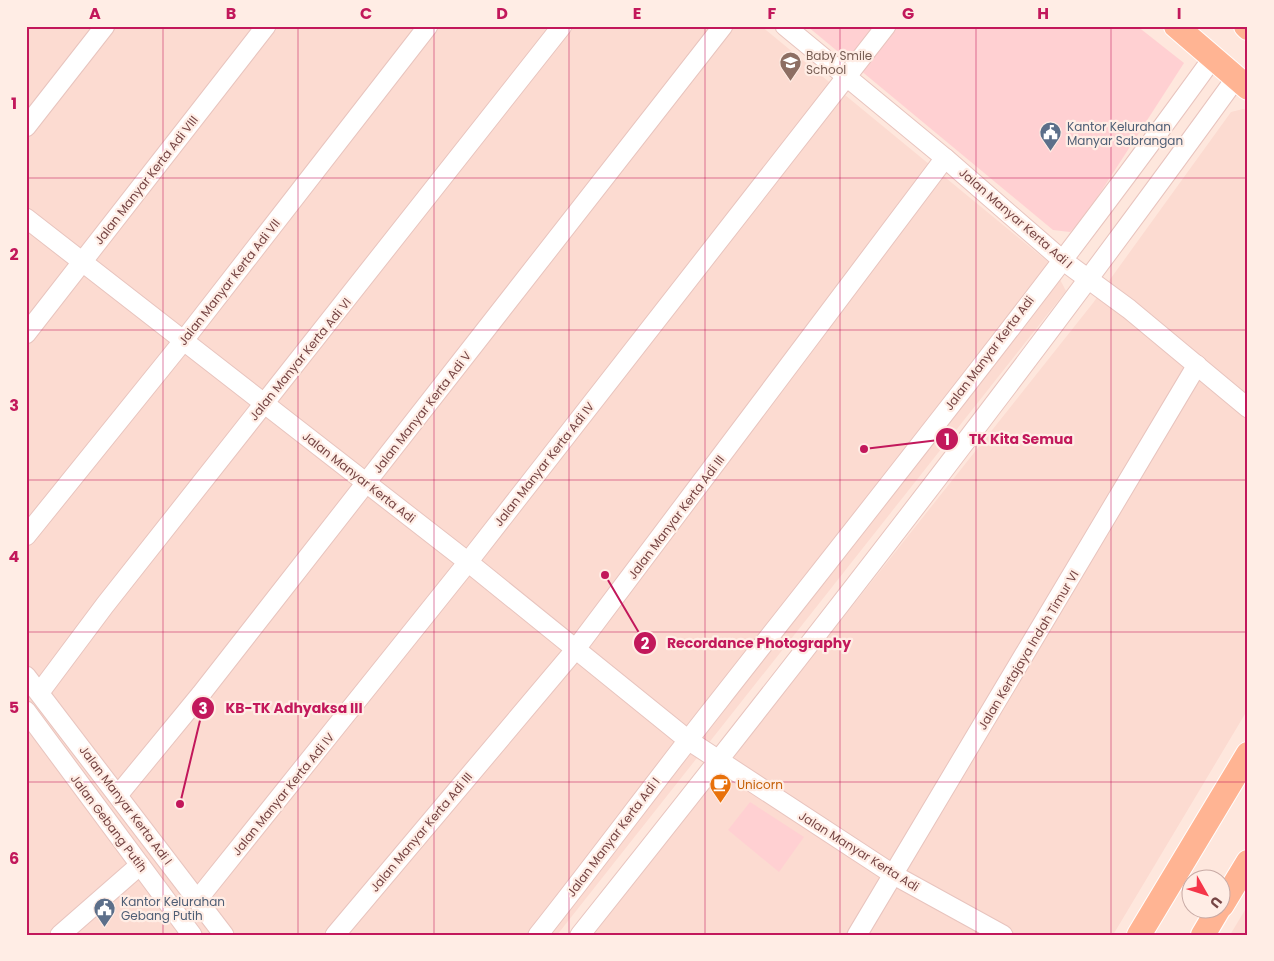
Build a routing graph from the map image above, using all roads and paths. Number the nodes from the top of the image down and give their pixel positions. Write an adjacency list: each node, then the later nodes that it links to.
1 (105, 26): 11 (street)
2 (266, 26): 14 (street, Jalan Manyar Kerta Adi VIII)
3 (428, 26): 18 (street, Jalan Manyar Kerta Adi VII)
4 (562, 26): 20 (street, Jalan Manyar Kerta Adi VI)
5 (722, 26): 22 (street, Jalan Manyar Kerta Adi V)
6 (785, 26): 10 (street, Jalan Manyar Kerta Adi I)
7 (886, 26): 10 (street, Jalan Manyar Kerta Adi IV)
8 (1176, 26): 9 (main road)
9 (1229, 72): 15 (street, Jalan Manyar Kerta Adi); 16 (street, Jalan Manyar Kerta Adi)
10 (847, 78): 12 (street, Jalan Manyar Kerta Adi I); 24 (street, Jalan Manyar Kerta Adi IV)
11 (26, 127)
12 (945, 158): 15 (street, Jalan Manyar Kerta Adi I); 25 (street, Jalan Manyar Kerta Adi III)
13 (26, 218): 14 (street, Jalan Manyar Kerta Adi)
14 (81, 262): 17 (street, Jalan Manyar Kerta Adi VIII); 18 (street, Jalan Manyar Kerta Adi)
15 (1064, 262): 16 (street, Jalan Manyar Kerta Adi I); 29 (street, Jalan Manyar Kerta Adi)
16 (1088, 278): 19 (street, Jalan Manyar Kerta Adi I); 29 (street, Jalan Manyar Kerta Adi)
17 (26, 334)
18 (184, 340): 20 (street, Jalan Manyar Kerta Adi); 23 (street, Jalan Manyar Kerta Adi VII)
19 (1197, 365): 21 (street, Jalan Manyar Kerta Adi I); 34 (street, Jalan Kertajaya Indah Timur VI)
20 (264, 404): 22 (street, Jalan Manyar Kerta Adi); 27 (street, Jalan Manyar Kerta Adi VI)
21 (1248, 408)
22 (367, 483): 24 (street, Jalan Manyar Kerta Adi); 31 (street, Jalan Manyar Kerta Adi V)
23 (26, 536)
24 (468, 562): 25 (street, Jalan Manyar Kerta Adi); 36 (street, Jalan Manyar Kerta Adi IV)
25 (575, 650): 29 (street, Jalan Manyar Kerta Adi); 41 (street, Jalan Manyar Kerta Adi III)
26 (26, 676): 27 (street, Jalan Manyar Kerta Adi I)
27 (40, 692): 31 (street, Jalan Manyar Kerta Adi I)
28 (26, 711): 33 (street, Jalan Gebang Putih)
29 (704, 750): 34 (street, Jalan Manyar Kerta Adi); 42 (street, Jalan Manyar Kerta Adi I); 43 (street, Jalan Manyar Kerta Adi)
30 (1248, 754): 46 (main road)
31 (118, 795): 36 (street, Jalan Manyar Kerta Adi I)
32 (1248, 862): 35 (main road)
33 (140, 865): 38 (street); 39 (street, Jalan Gebang Putih)
34 (894, 875): 44 (street, Jalan Kertajaya Indah Timur VI); 45 (street, Jalan Manyar Kerta Adi)
35 (1232, 888)
36 (198, 900): 40 (street, Jalan Manyar Kerta Adi I)
37 (1213, 918): 47 (main road)
38 (60, 935)
39 (192, 935)
40 (224, 935)
41 (335, 935)
42 (538, 935)
43 (580, 935)
44 (857, 935)
45 (1002, 935)
46 (1139, 935)
47 (1203, 935)

